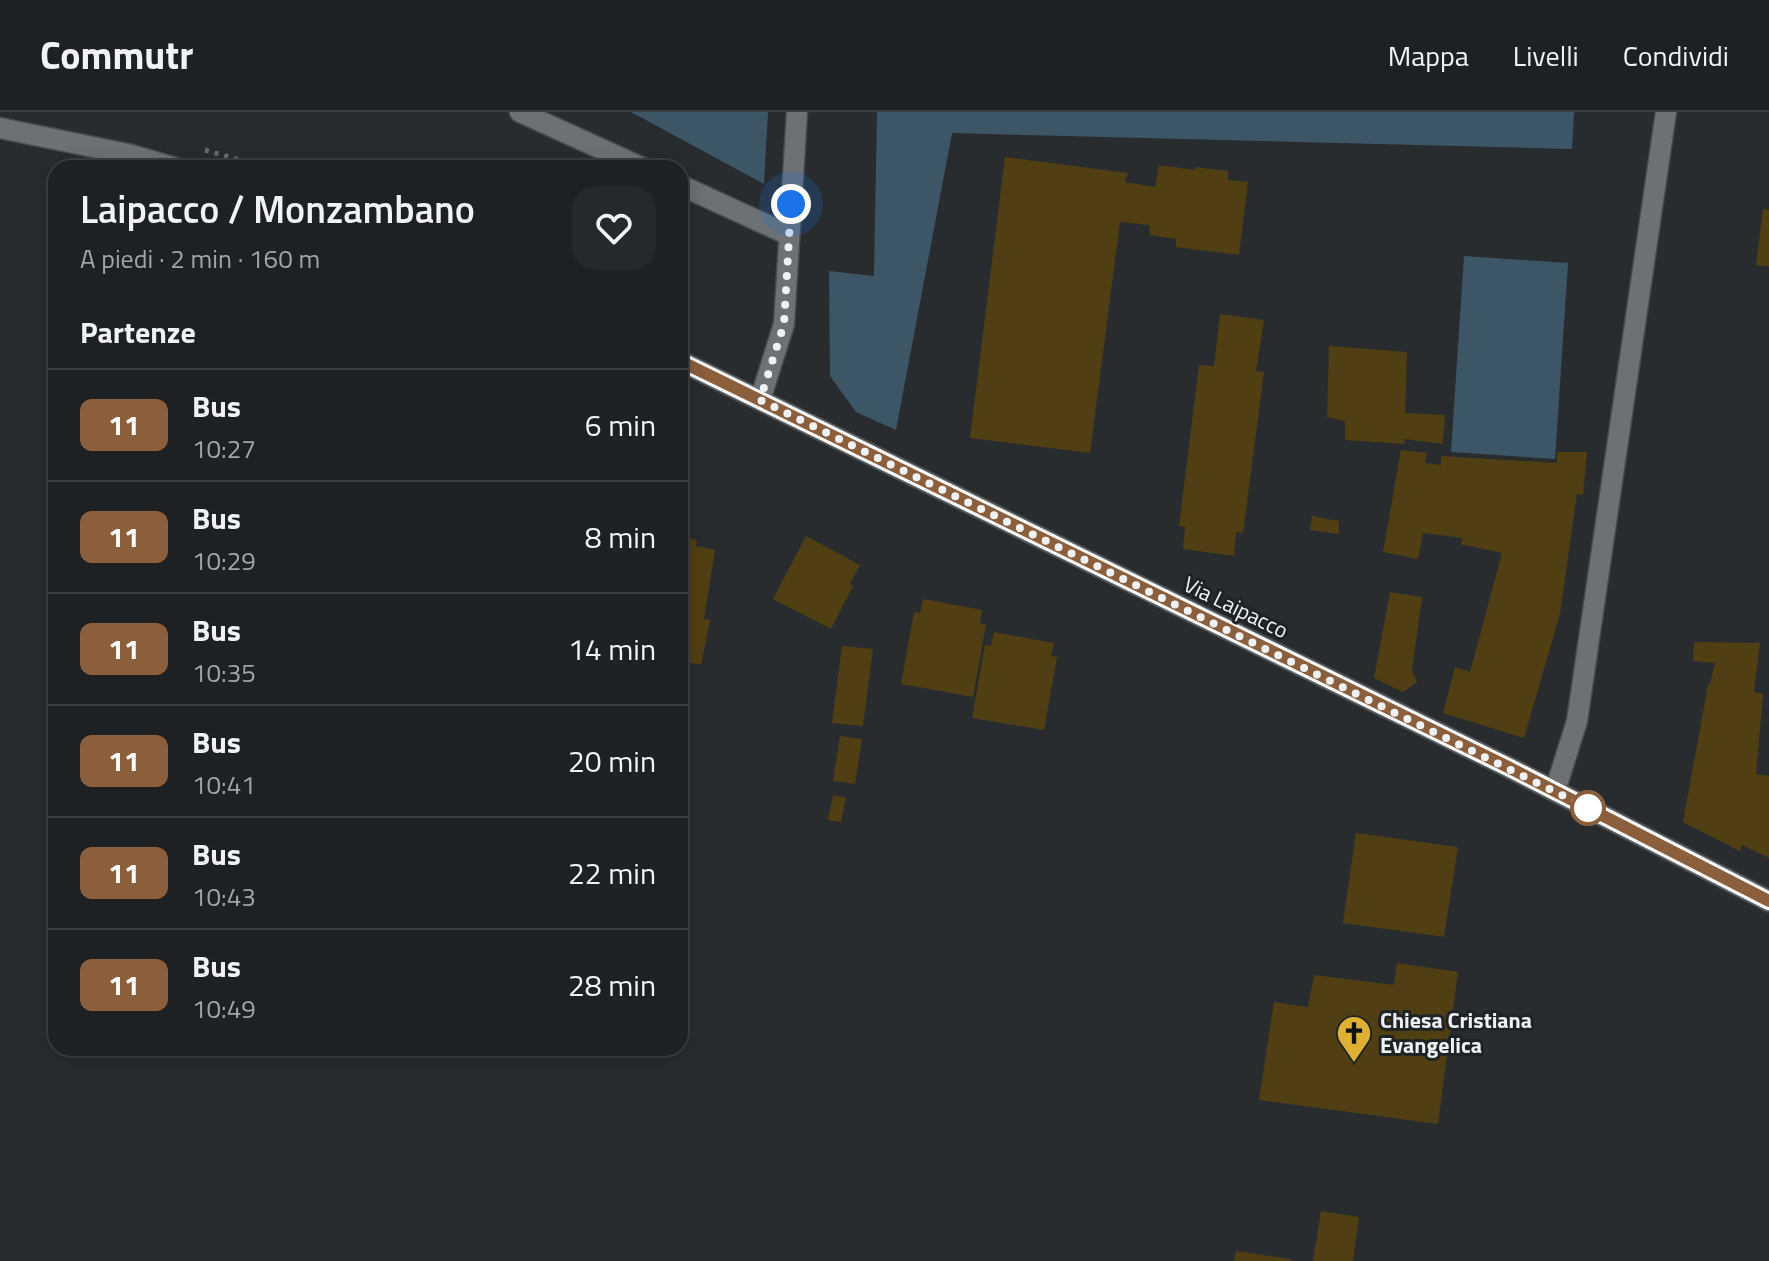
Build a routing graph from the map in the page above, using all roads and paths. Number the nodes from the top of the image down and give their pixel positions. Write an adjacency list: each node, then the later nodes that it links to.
1 (520, 112): 6 (street)
2 (797, 112): 8 (street)
3 (1666, 112): 11 (street)
4 (0, 128): 5 (street)
5 (149, 160)
6 (625, 160)
7 (688, 189): 8 (street)
8 (789, 235): 10 (street)
9 (688, 365): 10 (street, Via Laipacco)
10 (760, 400): 11 (street, Via Laipacco)
11 (1555, 791): 12 (street, Via Laipacco)
12 (1769, 901)

